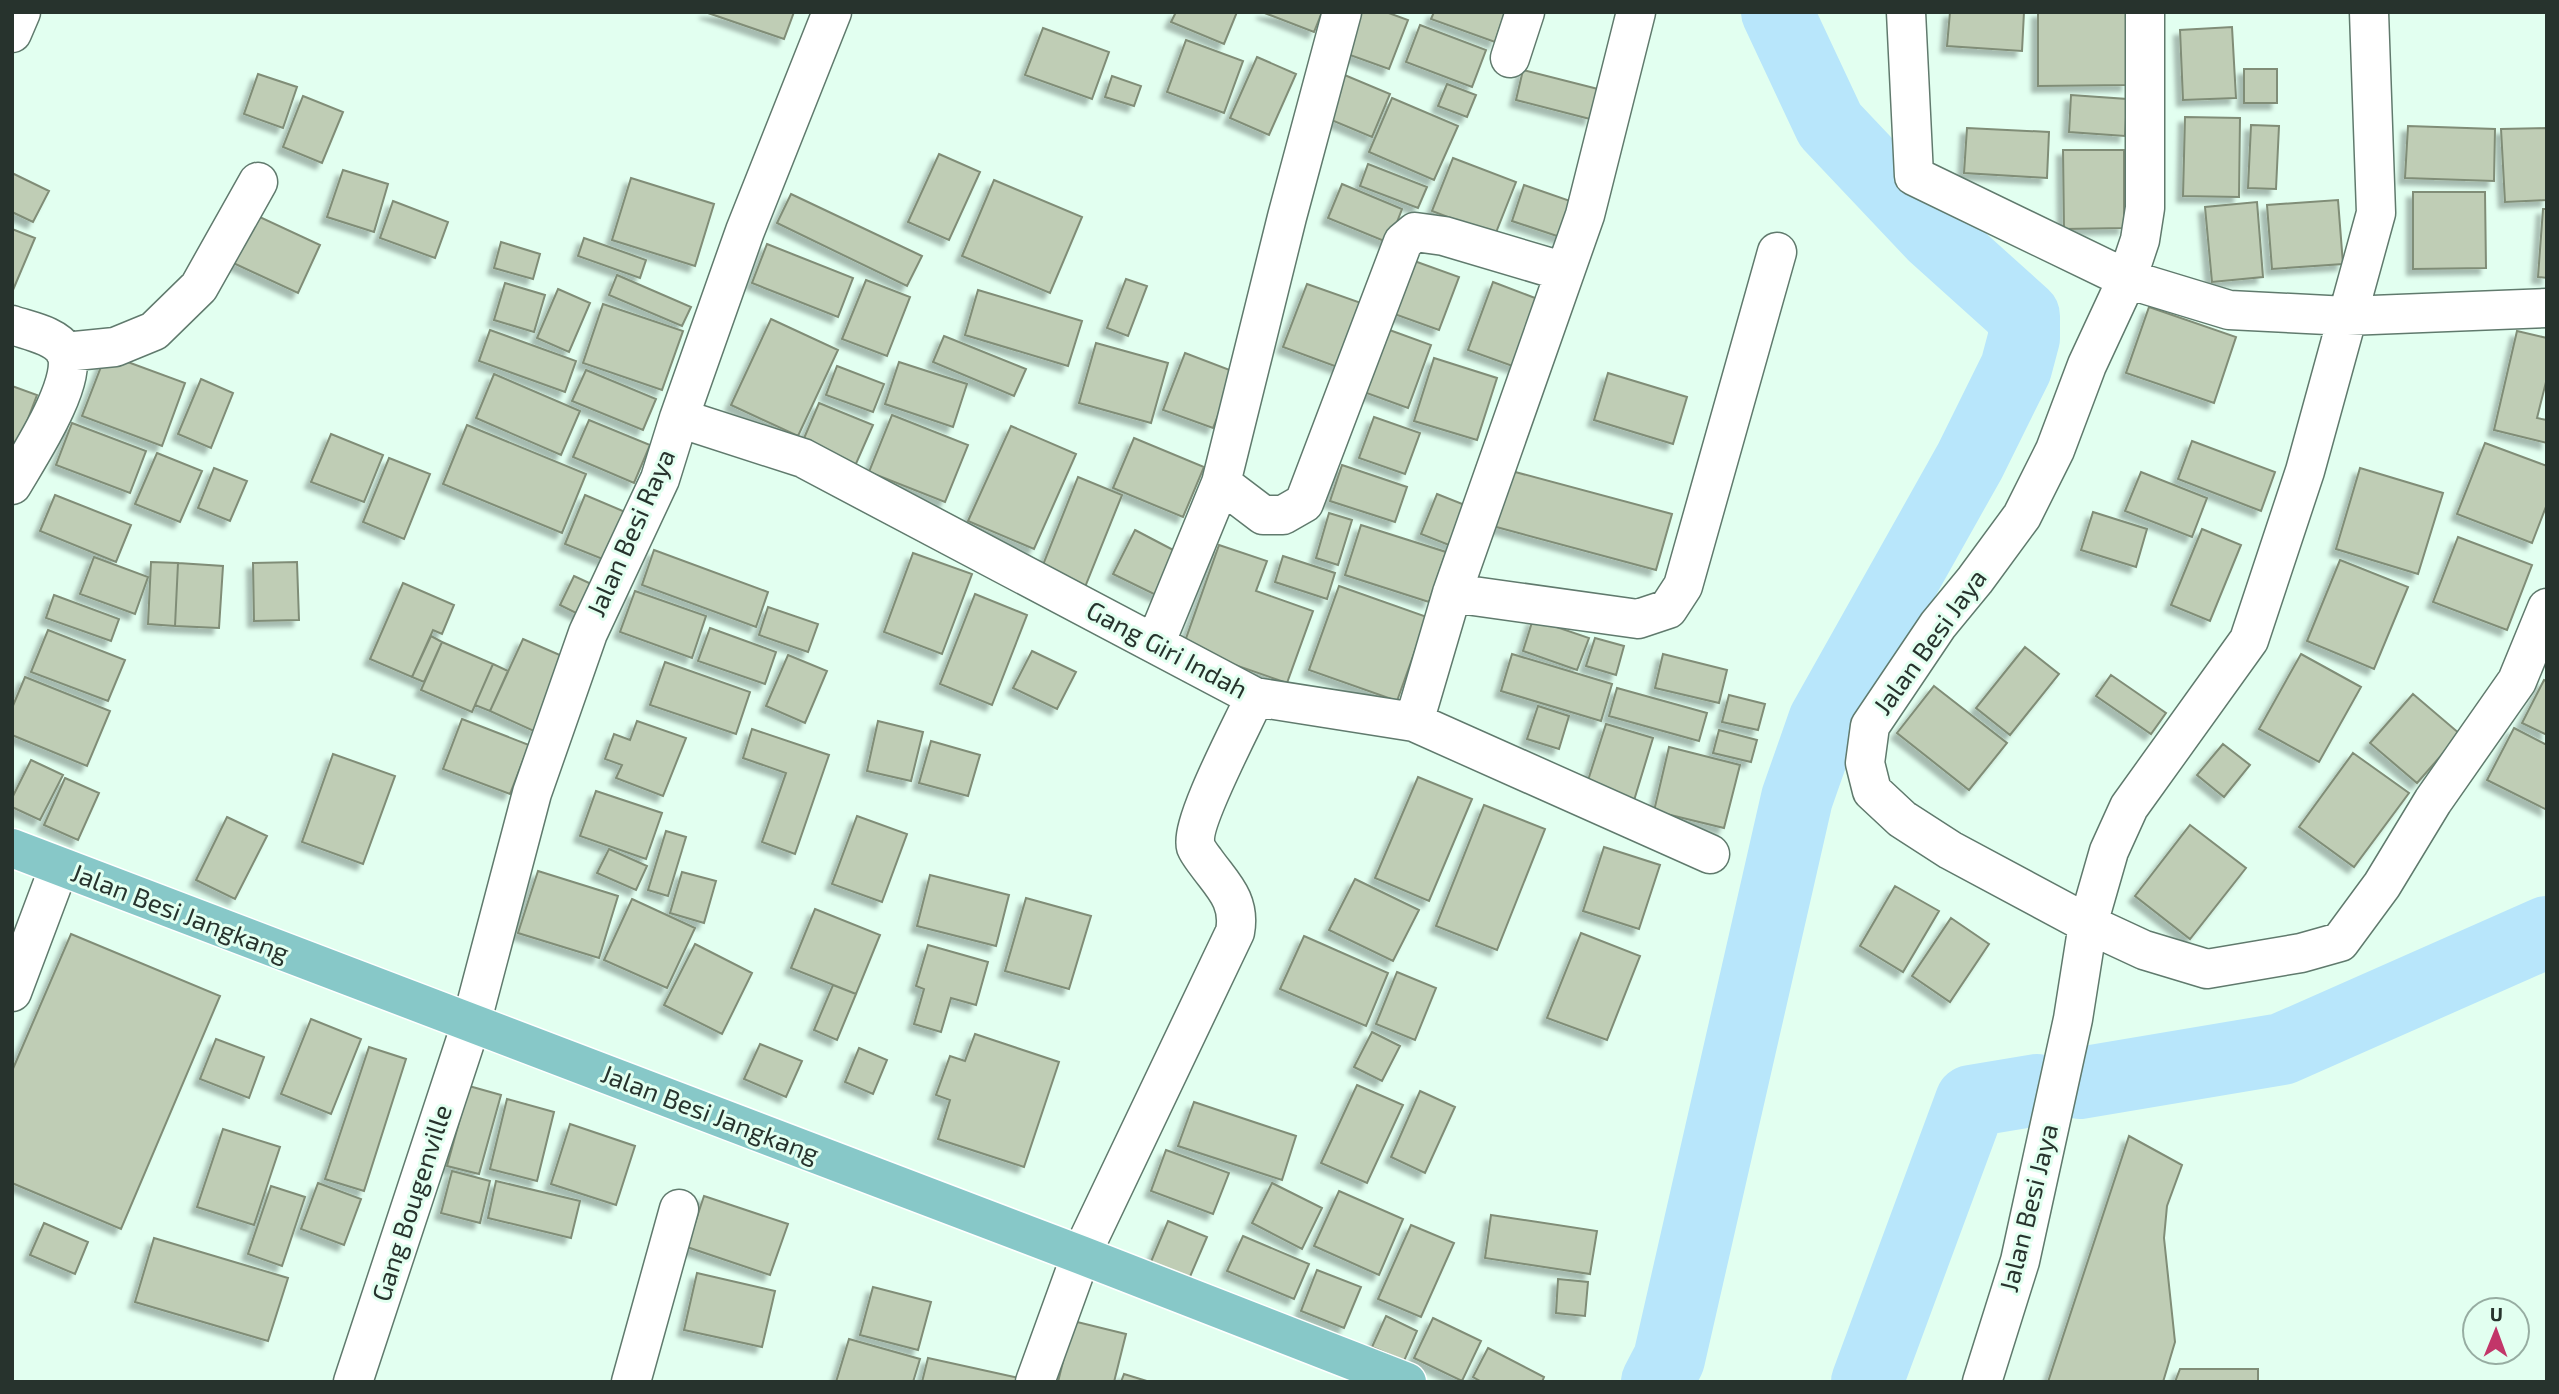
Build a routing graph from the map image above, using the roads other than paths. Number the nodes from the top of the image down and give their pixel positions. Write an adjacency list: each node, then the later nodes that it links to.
1 (20, 12): 9 (street)
2 (832, 12): 19 (street, Jalan Besi Raya)
3 (1342, 12): 20 (street)
4 (1525, 12): 10 (street)
5 (1636, 12): 13 (street)
6 (1906, 12): 14 (street)
7 (2145, 12): 14 (street, Jalan Besi Jaya)
8 (2369, 12): 16 (street)
9 (12, 33)
10 (1510, 58)
11 (258, 181): 18 (street)
12 (1777, 252): 22 (street)
13 (1565, 272): 20 (street); 22 (street)
14 (2127, 279): 16 (street); 30 (street, Jalan Besi Jaya)
15 (2547, 308): 16 (street)
16 (2347, 316): 30 (street)
17 (12, 325): 18 (street)
18 (65, 352): 21 (street)
19 (679, 418): 24 (street, Gang Giri Indah); 32 (street, Jalan Besi Raya)
20 (1221, 483): 24 (street)
21 (12, 485)
22 (1452, 593): 26 (street)
23 (2544, 626): 30 (street)
24 (1155, 644): 25 (street, Gang Giri Indah)
25 (1255, 697): 26 (street, Gang Giri Indah); 34 (street)
26 (1414, 722): 28 (street, Gang Giri Indah)
27 (12, 848): 29 (main road, Jalan Besi Jangkang)
28 (1710, 854)
29 (59, 867): 31 (street); 32 (main road, Jalan Besi Jangkang)
30 (2088, 924): 39 (street, Jalan Besi Jaya)
31 (12, 992)
32 (471, 1024): 34 (main road, Jalan Besi Jangkang); 35 (street, Gang Bougenville)
33 (679, 1209): 36 (street)
34 (1081, 1255): 37 (street); 38 (main road, Jalan Besi Jangkang)
35 (354, 1382)
36 (631, 1382)
37 (1035, 1382)
38 (1406, 1382)
39 (1982, 1382)

